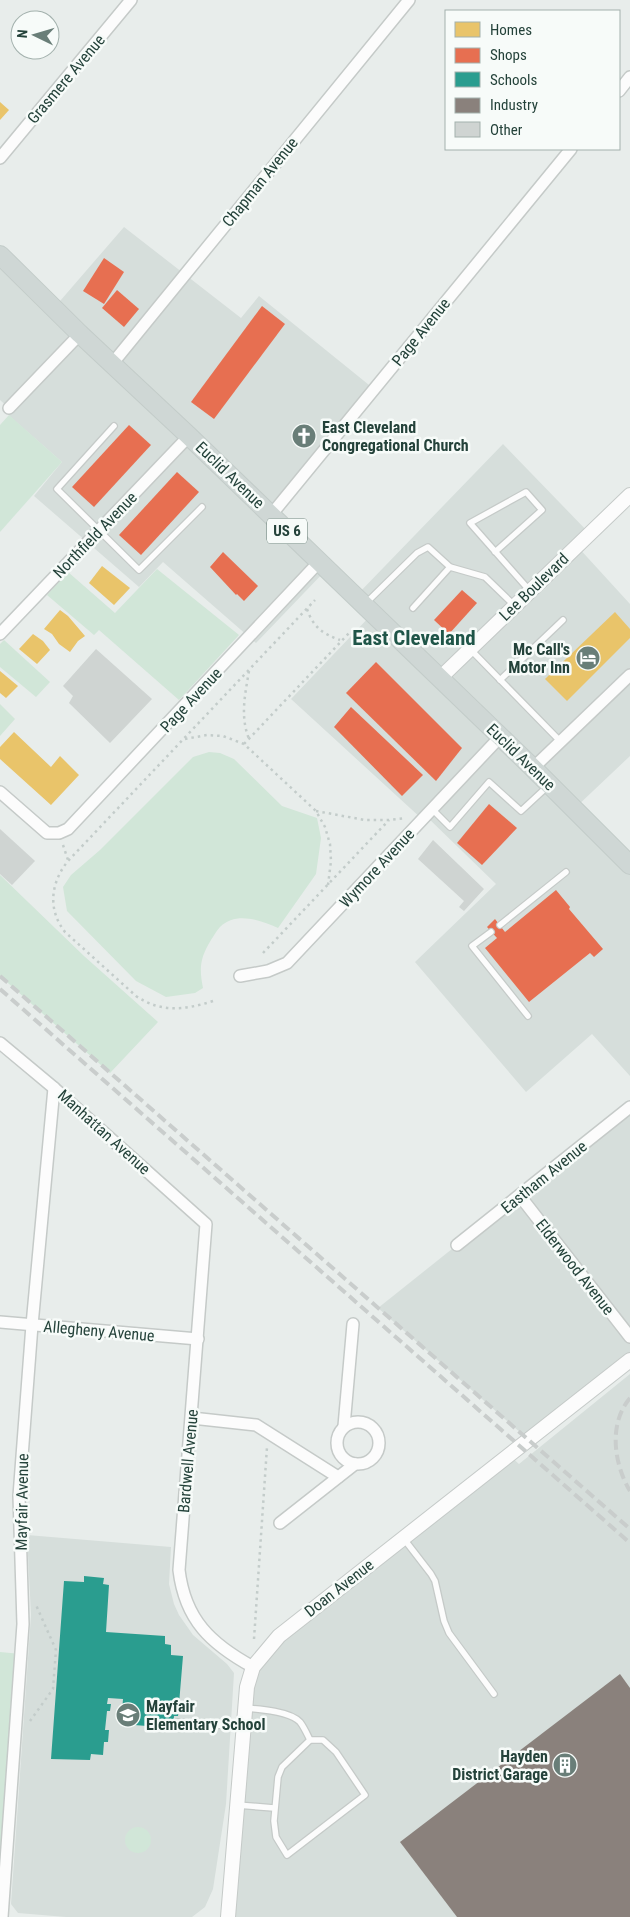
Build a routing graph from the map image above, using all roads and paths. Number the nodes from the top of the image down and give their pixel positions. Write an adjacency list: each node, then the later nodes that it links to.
1 (131, 0): 6 (street, Grasmere Avenue)
2 (409, 0): 9 (street, Chapman Avenue)
3 (630, 78): 4 (street)
4 (620, 90)
5 (571, 150): 15 (street, Page Avenue)
6 (0, 158)
7 (0, 255): 8 (main road, Euclid Avenue / US 6)
8 (80, 334): 9 (main road, Euclid Avenue / US 6); 10 (street)
9 (112, 364): 12 (main road, Euclid Avenue / US 6)
10 (9, 408)
11 (114, 426): 16 (lane)
12 (190, 436): 15 (main road, Euclid Avenue / US 6); 16 (street, Northfield Avenue)
13 (630, 495): 20 (street, Lee Boulevard)
14 (202, 507): 16 (lane)
15 (270, 515): 18 (main road, Euclid Avenue / US 6)
16 (99, 530): 28 (street, Northfield Avenue)
17 (495, 552): 17 (lane); 20 (lane)
18 (319, 562): 22 (main road, Euclid Avenue / US 6); 42 (street, Page Avenue)
19 (450, 567): 22 (lane); 23 (lane); 24 (lane)
20 (530, 591): 23 (street, Lee Boulevard)
21 (316, 600): 25 (path)
22 (364, 605): 33 (main road, Euclid Avenue / US 6)
23 (515, 606): 30 (street, Lee Boulevard)
24 (413, 608)
25 (307, 609): 29 (path); 31 (path)
26 (563, 620): 34 (lane)
27 (350, 632): 29 (path)
28 (0, 634)
29 (340, 640): 37 (path)
30 (470, 649): 33 (street, Lee Boulevard); 34 (lane)
31 (249, 670): 36 (path); 37 (path)
32 (630, 674): 38 (street)
33 (439, 679): 35 (main road, Euclid Avenue / US 6)
34 (500, 680): 38 (lane)
35 (500, 737): 40 (main road, Euclid Avenue / US 6); 43 (street, Wymore Avenue)
36 (183, 739): 39 (path); 48 (path)
37 (249, 739): 39 (path)
38 (561, 742): 40 (street)
39 (244, 744): 44 (path)
40 (533, 768): 41 (main road, Euclid Avenue / US 6)
41 (549, 784): 43 (lane); 49 (main road, Euclid Avenue / US 6)
42 (0, 792)
43 (432, 809): 55 (street, Wymore Avenue)
44 (316, 811): 46 (path); 51 (path)
45 (410, 817): 46 (path)
46 (389, 820): 51 (path)
47 (63, 845): 48 (path)
48 (68, 861): 56 (path)
49 (630, 865)
50 (566, 872): 52 (lane)
51 (328, 885): 54 (path)
52 (500, 925)
53 (491, 932): 57 (lane)
54 (263, 952)
55 (240, 976)
56 (213, 1001)
57 (528, 1016)
58 (0, 1042): 59 (street, Manhattan Avenue)
59 (54, 1088): 62 (street, Manhattan Avenue); 66 (street, Mayfair Avenue)
60 (630, 1107): 61 (street, Eastham Avenue)
61 (520, 1196): 63 (street, Eastham Avenue); 67 (street, Elderwood Avenue)
62 (206, 1224): 68 (street, Bardwell Avenue)
63 (457, 1245)
64 (0, 1322): 66 (street, Allegheny Avenue)
65 (353, 1324): 71 (street)
66 (32, 1326): 68 (street, Allegheny Avenue); 88 (street, Mayfair Avenue)
67 (630, 1337)
68 (198, 1339): 70 (street, Bardwell Avenue)
69 (630, 1360): 76 (street, Doan Avenue)
70 (192, 1418): 74 (street); 79 (street, Bardwell Avenue)
71 (344, 1426): 73 (street); 73 (street)
72 (267, 1443): 78 (path)
73 (355, 1464): 74 (street)
74 (338, 1478): 75 (street)
75 (280, 1523)
76 (403, 1538): 79 (street, Doan Avenue); 80 (lane)
77 (36, 1604): 82 (path)
78 (254, 1639)
79 (253, 1667): 81 (street, Doan Avenue)
80 (494, 1694)
81 (245, 1708): 84 (street, Doan Avenue); 85 (lane)
82 (30, 1721)
83 (177, 1722): 84 (lane)
84 (244, 1727): 86 (street, Doan Avenue)
85 (310, 1740): 87 (lane); 87 (lane)
86 (237, 1805): 87 (lane); 89 (street, Doan Avenue)
87 (274, 1808)
88 (2, 1917)
89 (228, 1917)

